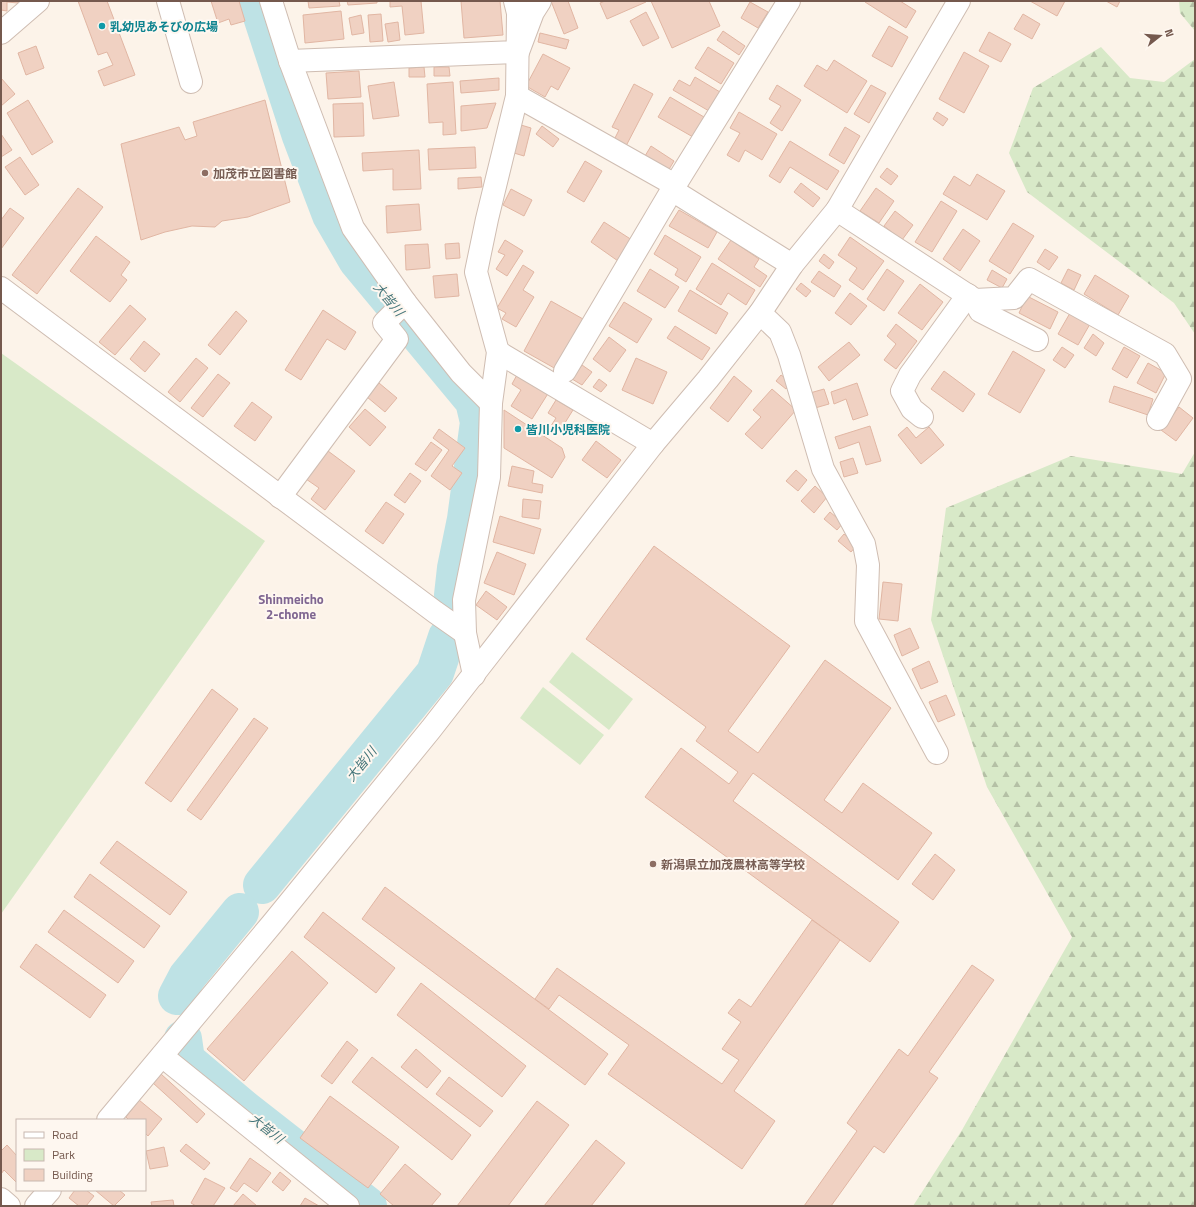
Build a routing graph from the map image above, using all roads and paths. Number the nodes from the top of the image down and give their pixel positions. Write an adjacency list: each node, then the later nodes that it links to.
1 (38, 1): 8 (street)
2 (168, 1): 11 (street)
3 (271, 1): 10 (street)
4 (515, 1): 9 (street)
5 (540, 1): 9 (street)
6 (789, 1): 13 (street)
7 (960, 1): 14 (street)
8 (1, 33)
9 (518, 52): 10 (street); 12 (street)
10 (290, 61): 18 (street)
11 (191, 82)
12 (517, 96): 13 (street); 21 (street)
13 (673, 188): 15 (street); 22 (street)
14 (837, 210): 15 (street); 17 (street)
15 (792, 265): 19 (street)
16 (1, 288): 27 (street)
17 (971, 298): 20 (street); 24 (street); 25 (street)
18 (405, 302): 23 (street); 27 (street)
19 (760, 314): 26 (street); 30 (street)
20 (1037, 340)
21 (498, 352): 23 (street); 26 (street)
22 (565, 371)
23 (490, 402): 28 (street)
24 (922, 417)
25 (1158, 419)
26 (654, 444): 29 (street)
27 (280, 497): 28 (street)
28 (466, 633): 29 (street)
29 (474, 675): 31 (street)
30 (937, 753)
31 (162, 1056): 32 (street); 37 (street)
32 (109, 1119)
33 (49, 1191): 36 (street)
34 (1, 1199): 35 (street)
35 (9, 1206)
36 (36, 1206)
37 (347, 1206)

